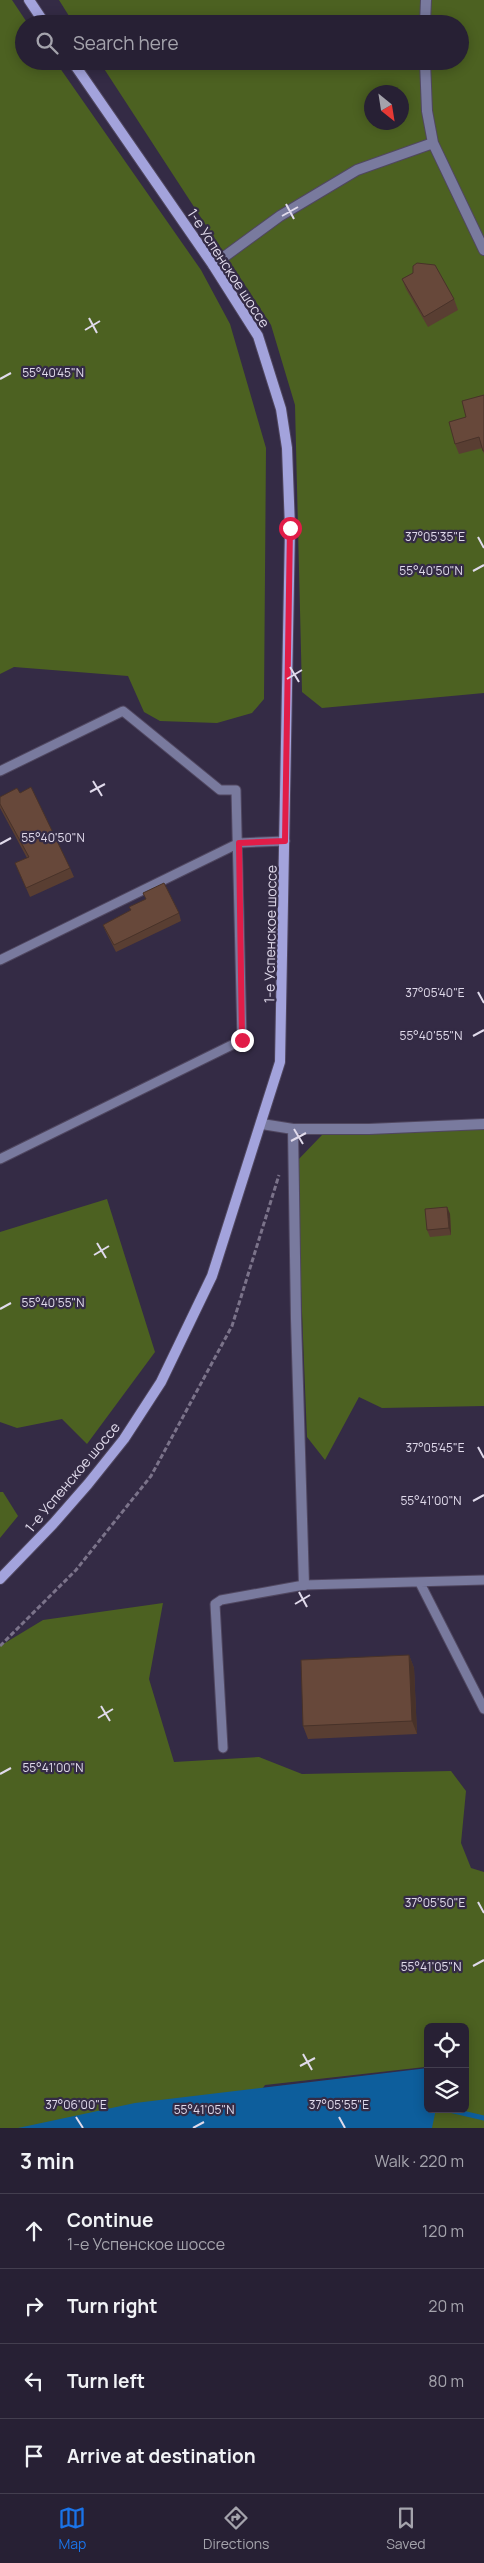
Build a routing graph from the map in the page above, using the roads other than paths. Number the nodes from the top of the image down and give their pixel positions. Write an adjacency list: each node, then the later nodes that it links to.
1 (29, 0): 3 (main road)
2 (426, 0): 4 (street)
3 (40, 15)
4 (425, 15)
5 (78, 70): 9 (main road, 1-е Успенское шоссе)
6 (425, 70): 7 (street)
7 (433, 143): 8 (street); 9 (street)
8 (484, 250)
9 (213, 265): 11 (main road, 1-е Успенское шоссе)
10 (0, 771): 12 (lane)
11 (285, 841): 12 (lane); 14 (main road, 1-е Успенское шоссе)
12 (239, 843): 13 (lane); 17 (lane)
13 (0, 960)
14 (262, 1124): 16 (street); 18 (main road, 1-е Успенское шоссе)
15 (484, 1124): 16 (street)
16 (293, 1129): 21 (street)
17 (0, 1159)
18 (0, 1579)
19 (484, 1580): 20 (lane)
20 (420, 1583): 21 (lane); 22 (lane)
21 (304, 1586): 23 (lane)
22 (484, 1709)
23 (223, 1748)

